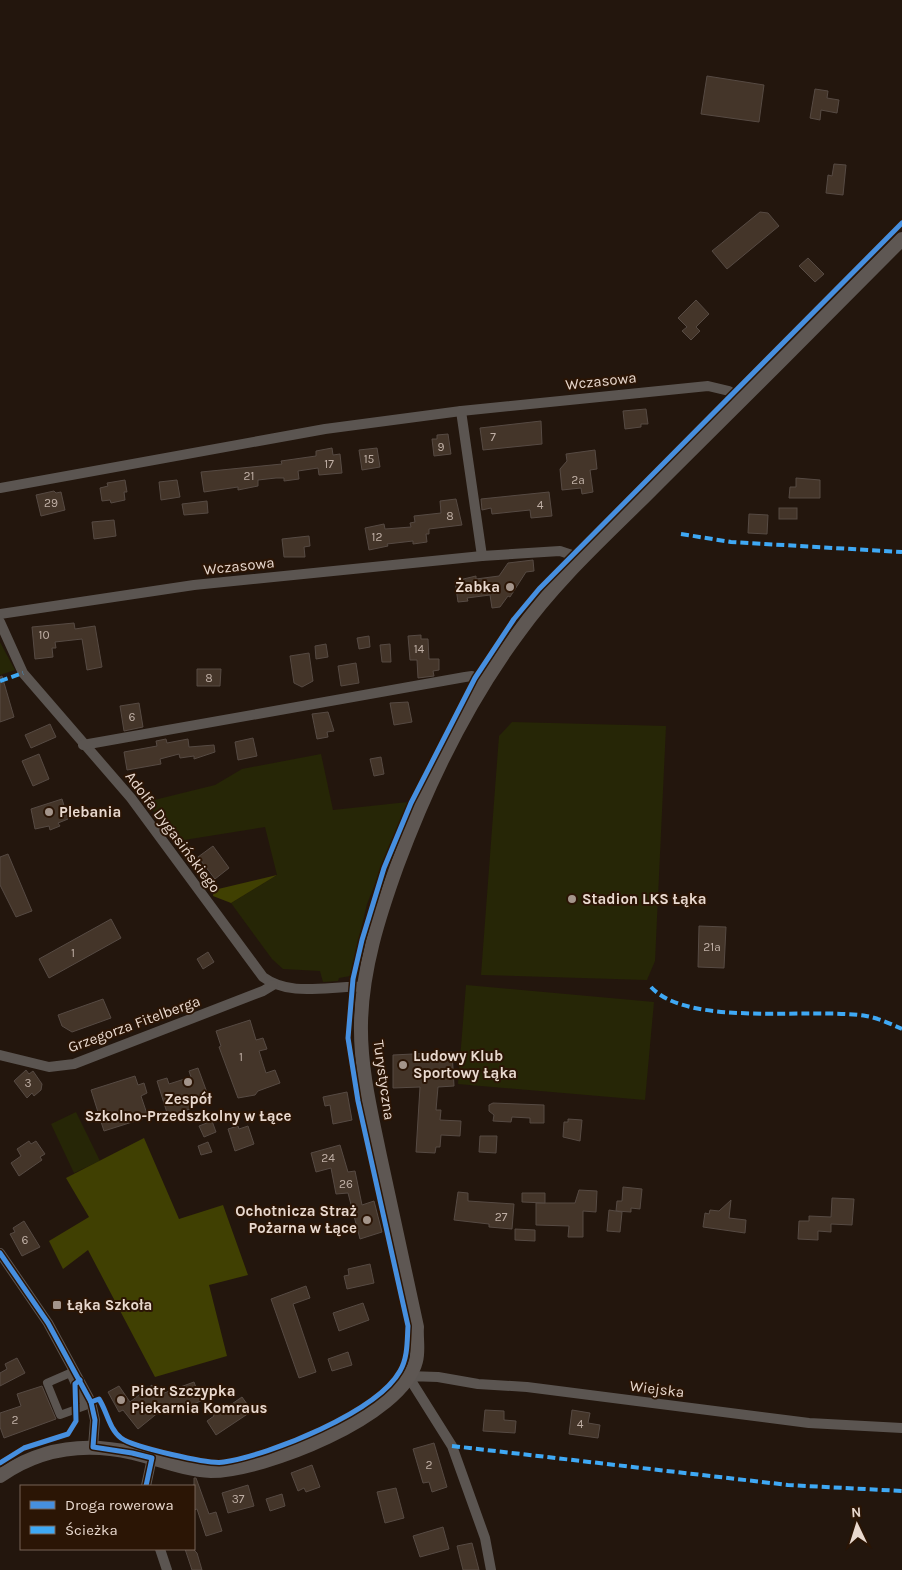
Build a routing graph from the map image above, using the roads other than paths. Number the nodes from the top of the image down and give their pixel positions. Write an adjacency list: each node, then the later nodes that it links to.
1 (902, 239): 2 (main road, Turystyczna)
2 (740, 401): 3 (street, Wczasowa); 6 (main road, Turystyczna)
3 (460, 411): 4 (street, Wczasowa); 5 (street)
4 (0, 488)
5 (482, 556): 6 (street, Wczasowa); 7 (street, Wczasowa)
6 (580, 562): 9 (main road, Turystyczna)
7 (0, 614)
8 (0, 622): 10 (street, Adolfa Dygasińskiego)
9 (485, 684): 10 (street); 12 (main road, Turystyczna)
10 (83, 745): 11 (street, Adolfa Dygasińskiego)
11 (274, 985): 12 (street); 13 (street, Grzegorza Fitelberga)
12 (364, 988): 15 (main road, Turystyczna)
13 (0, 1055)
14 (0, 1253): 18 (street)
15 (408, 1376): 17 (street, Wiejska); 19 (main road, Turystyczna); 24 (street)
16 (48, 1383): 16 (street)
17 (902, 1428)
18 (93, 1448): 19 (main road, Turystyczna); 20 (main road)
19 (152, 1458): 21 (street)
20 (0, 1476)
21 (146, 1485)
22 (160, 1550): 23 (street)
23 (166, 1570)
24 (491, 1570)

